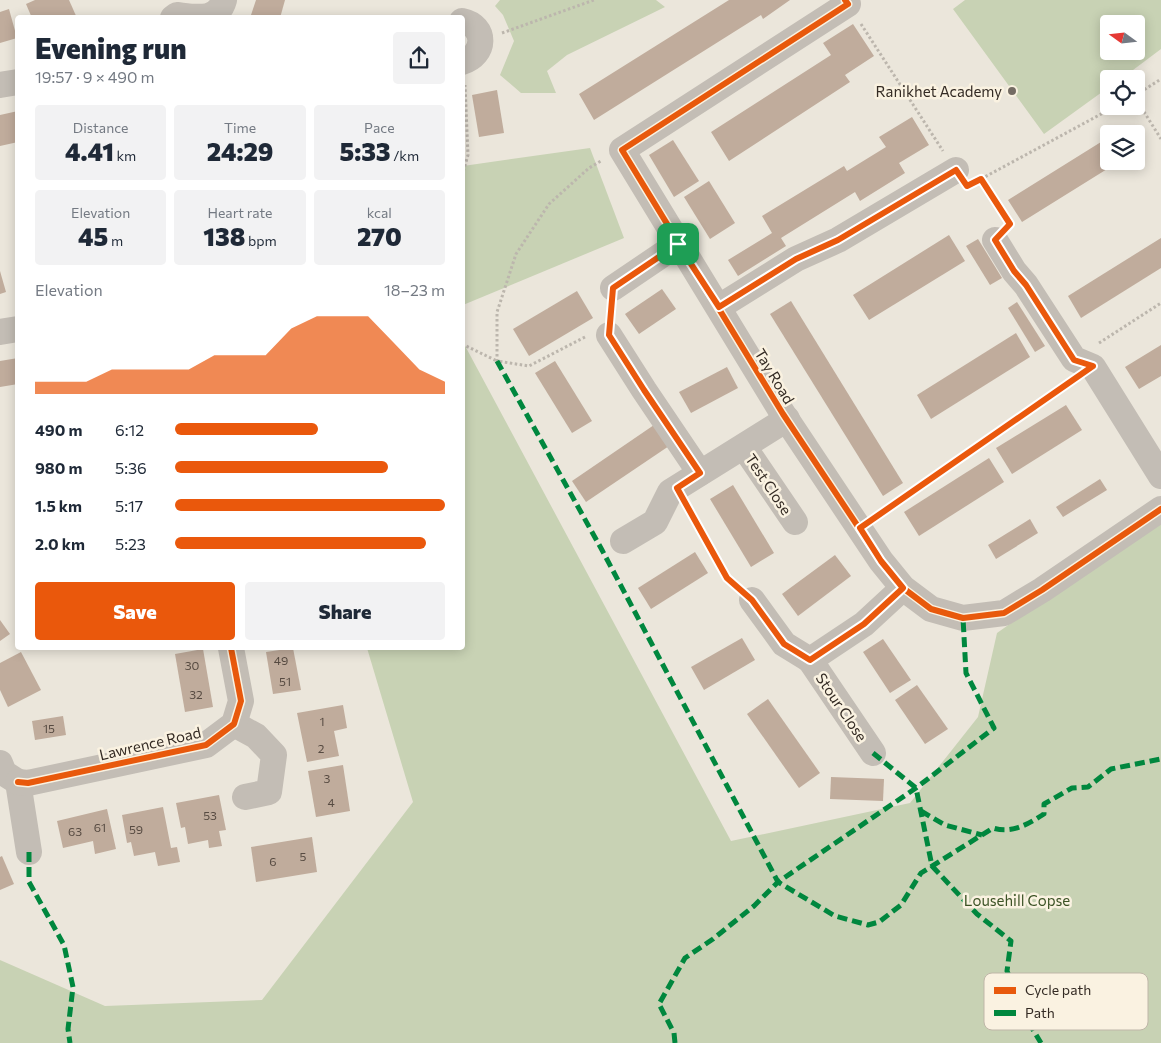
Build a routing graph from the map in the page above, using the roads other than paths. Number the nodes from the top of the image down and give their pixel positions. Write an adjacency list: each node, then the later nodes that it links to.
1 (224, 0): 6 (street)
2 (456, 0): 7 (street)
3 (846, 2): 14 (street, Tay Road)
4 (176, 11): 5 (street)
5 (198, 15)
6 (214, 15)
7 (458, 15)
8 (465, 22): 9 (street)
9 (465, 61)
10 (15, 82): 11 (street)
11 (0, 85)
12 (956, 170): 16 (street)
13 (995, 240): 23 (street)
14 (678, 244): 15 (street); 16 (street, Tay Road)
15 (613, 288)
16 (719, 307): 20 (street, Tay Road)
17 (15, 330): 18 (street)
18 (0, 332)
19 (609, 335): 22 (street)
20 (787, 419): 21 (street, Test Close); 27 (street, Tay Road)
21 (744, 447): 22 (street, Test Close); 25 (street, Test Close)
22 (700, 473): 26 (street, Test Close)
23 (1161, 476)
24 (1161, 509): 27 (street, Tay Road)
25 (795, 522)
26 (624, 541)
27 (903, 588): 30 (street, Stour Close)
28 (752, 600): 30 (street, Stour Close)
29 (231, 650): 31 (street)
30 (810, 660): 32 (street, Stour Close)
31 (234, 724): 34 (street, Lawrence Road); 35 (street)
32 (873, 753)
33 (0, 763): 34 (street)
34 (18, 782): 36 (street)
35 (245, 797)
36 (29, 852)

